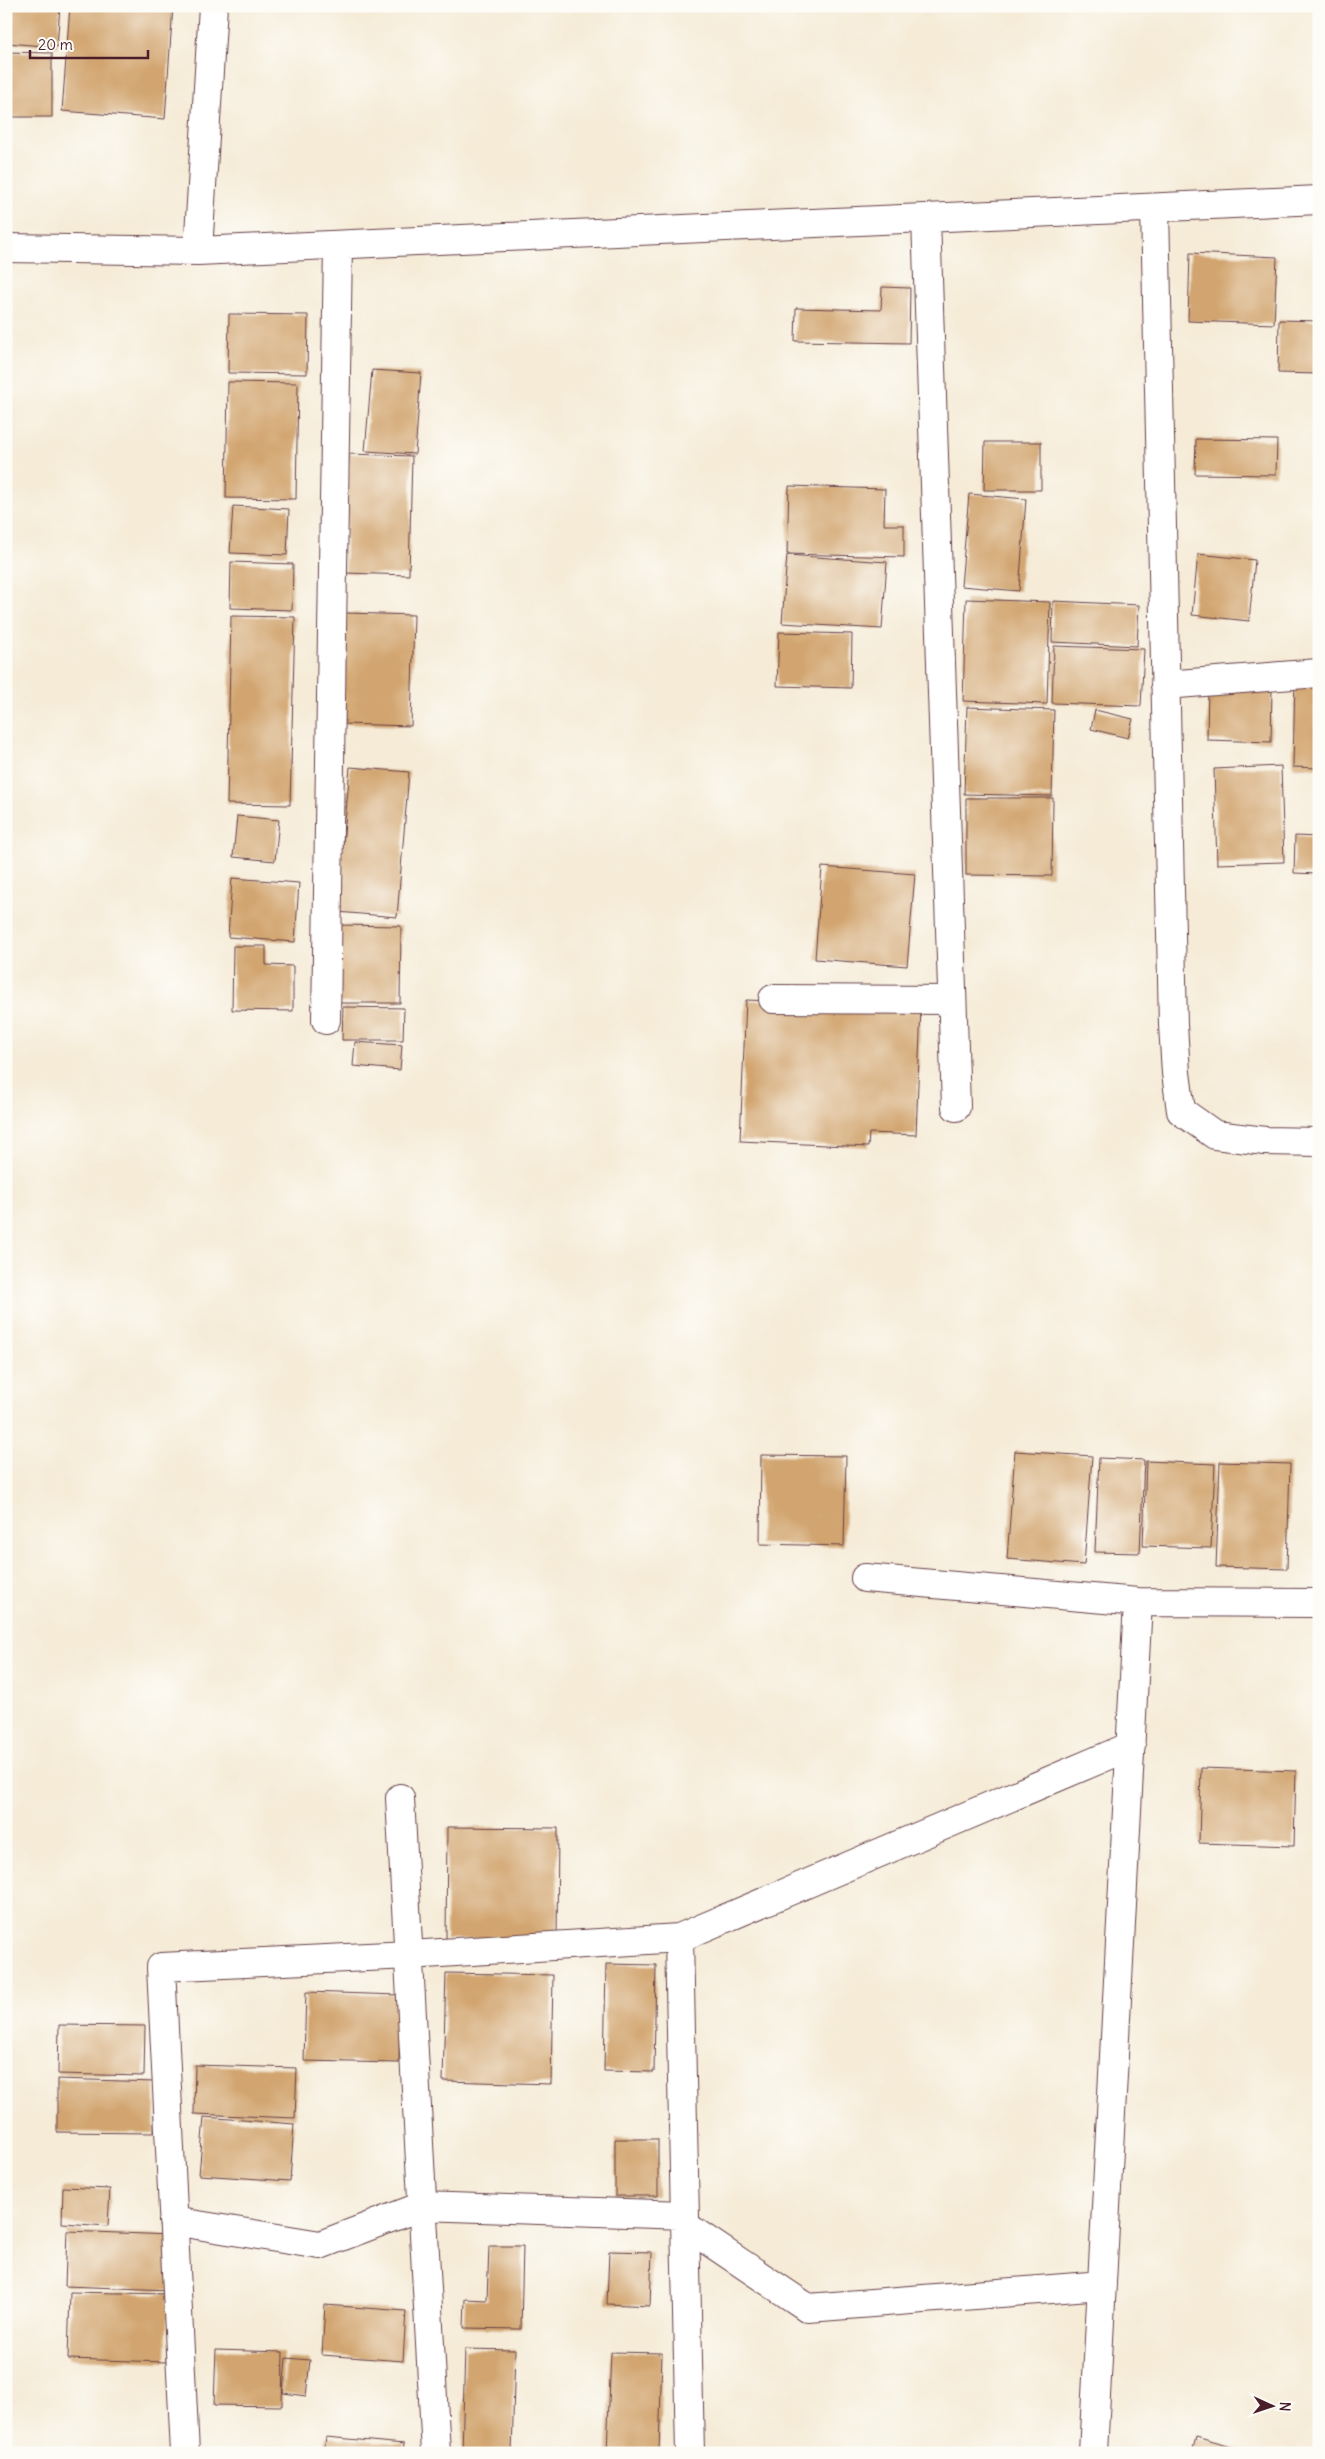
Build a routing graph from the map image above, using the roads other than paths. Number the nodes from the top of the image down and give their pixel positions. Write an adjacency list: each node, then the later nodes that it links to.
1 (213, 6): 7 (street)
2 (1319, 200): 3 (street)
3 (1155, 209): 4 (street); 9 (street)
4 (926, 219): 5 (street); 11 (street)
5 (338, 245): 7 (street); 12 (street)
6 (6, 248): 7 (street)
7 (198, 251)
8 (1319, 673): 9 (street)
9 (1165, 685): 14 (street)
10 (773, 999): 11 (street)
11 (952, 1000): 13 (street)
12 (326, 1020)
13 (956, 1107)
14 (1319, 1142)
15 (865, 1578): 16 (street)
16 (1138, 1602): 17 (street); 18 (street)
17 (1319, 1602)
18 (1130, 1746): 20 (street); 25 (street)
19 (400, 1798): 21 (street)
20 (680, 1938): 21 (street); 24 (street)
21 (409, 1955): 22 (street); 23 (street)
22 (422, 2206): 23 (street); 24 (street); 27 (street)
23 (173, 2221): 26 (street)
24 (686, 2221): 25 (street); 28 (street)
25 (1102, 2285): 29 (street)
26 (185, 2453)
27 (436, 2453)
28 (690, 2453)
29 (1093, 2453)

